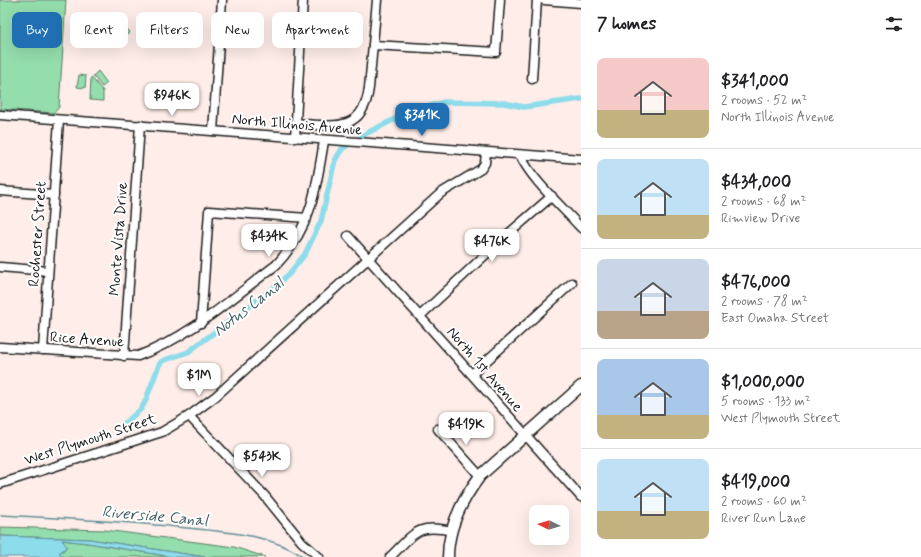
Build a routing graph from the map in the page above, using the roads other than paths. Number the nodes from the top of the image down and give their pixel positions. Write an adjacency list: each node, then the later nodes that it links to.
1 (222, 0): 14 (street)
2 (303, 0): 12 (street)
3 (377, 0): 8 (street)
4 (500, 0): 8 (street)
5 (537, 0): 9 (street)
6 (544, 0): 7 (street)
7 (581, 3)
8 (373, 45): 12 (street)
9 (532, 79)
10 (0, 115): 11 (street, North Illinois Avenue)
11 (59, 120): 13 (street, North Illinois Avenue); 21 (street, Rochester Street)
12 (296, 123): 15 (street)
13 (140, 125): 14 (street, North Illinois Avenue); 34 (street, Monte Vista Drive)
14 (213, 131): 15 (street, North Illinois Avenue)
15 (295, 138): 16 (street, North Illinois Avenue)
16 (324, 141): 17 (street, North Illinois Avenue); 23 (street, Rice Avenue)
17 (486, 152): 18 (street, North Illinois Avenue); 26 (street, West Plymouth Street)
18 (520, 155): 19 (street, North Illinois Avenue); 22 (street)
19 (581, 159)
20 (0, 191): 21 (street)
21 (54, 195): 28 (street, Rochester Street)
22 (552, 196): 24 (street); 30 (street)
23 (307, 218): 31 (street, Rice Avenue); 31 (street)
24 (581, 228)
25 (348, 236): 26 (street, North 1st Avenue)
26 (368, 259): 30 (street, North 1st Avenue); 37 (street, West Plymouth Street)
27 (0, 267): 28 (street)
28 (48, 271): 33 (street, Rochester Street)
29 (572, 283): 35 (street)
30 (420, 316): 35 (street, North 1st Avenue)
31 (201, 323): 34 (street, Rice Avenue)
32 (0, 347): 33 (street, Rice Avenue)
33 (43, 350): 34 (street, Rice Avenue)
34 (124, 356)
35 (472, 374): 39 (street, North 1st Avenue)
36 (581, 386): 39 (main road)
37 (189, 416): 41 (street, West Plymouth Street); 44 (street)
38 (438, 429): 40 (street)
39 (526, 436): 40 (main road); 42 (street, North 1st Avenue)
40 (480, 476): 43 (main road)
41 (0, 484)
42 (581, 497)
43 (452, 531): 45 (street); 46 (main road)
44 (319, 557)
45 (390, 557)
46 (448, 557)

